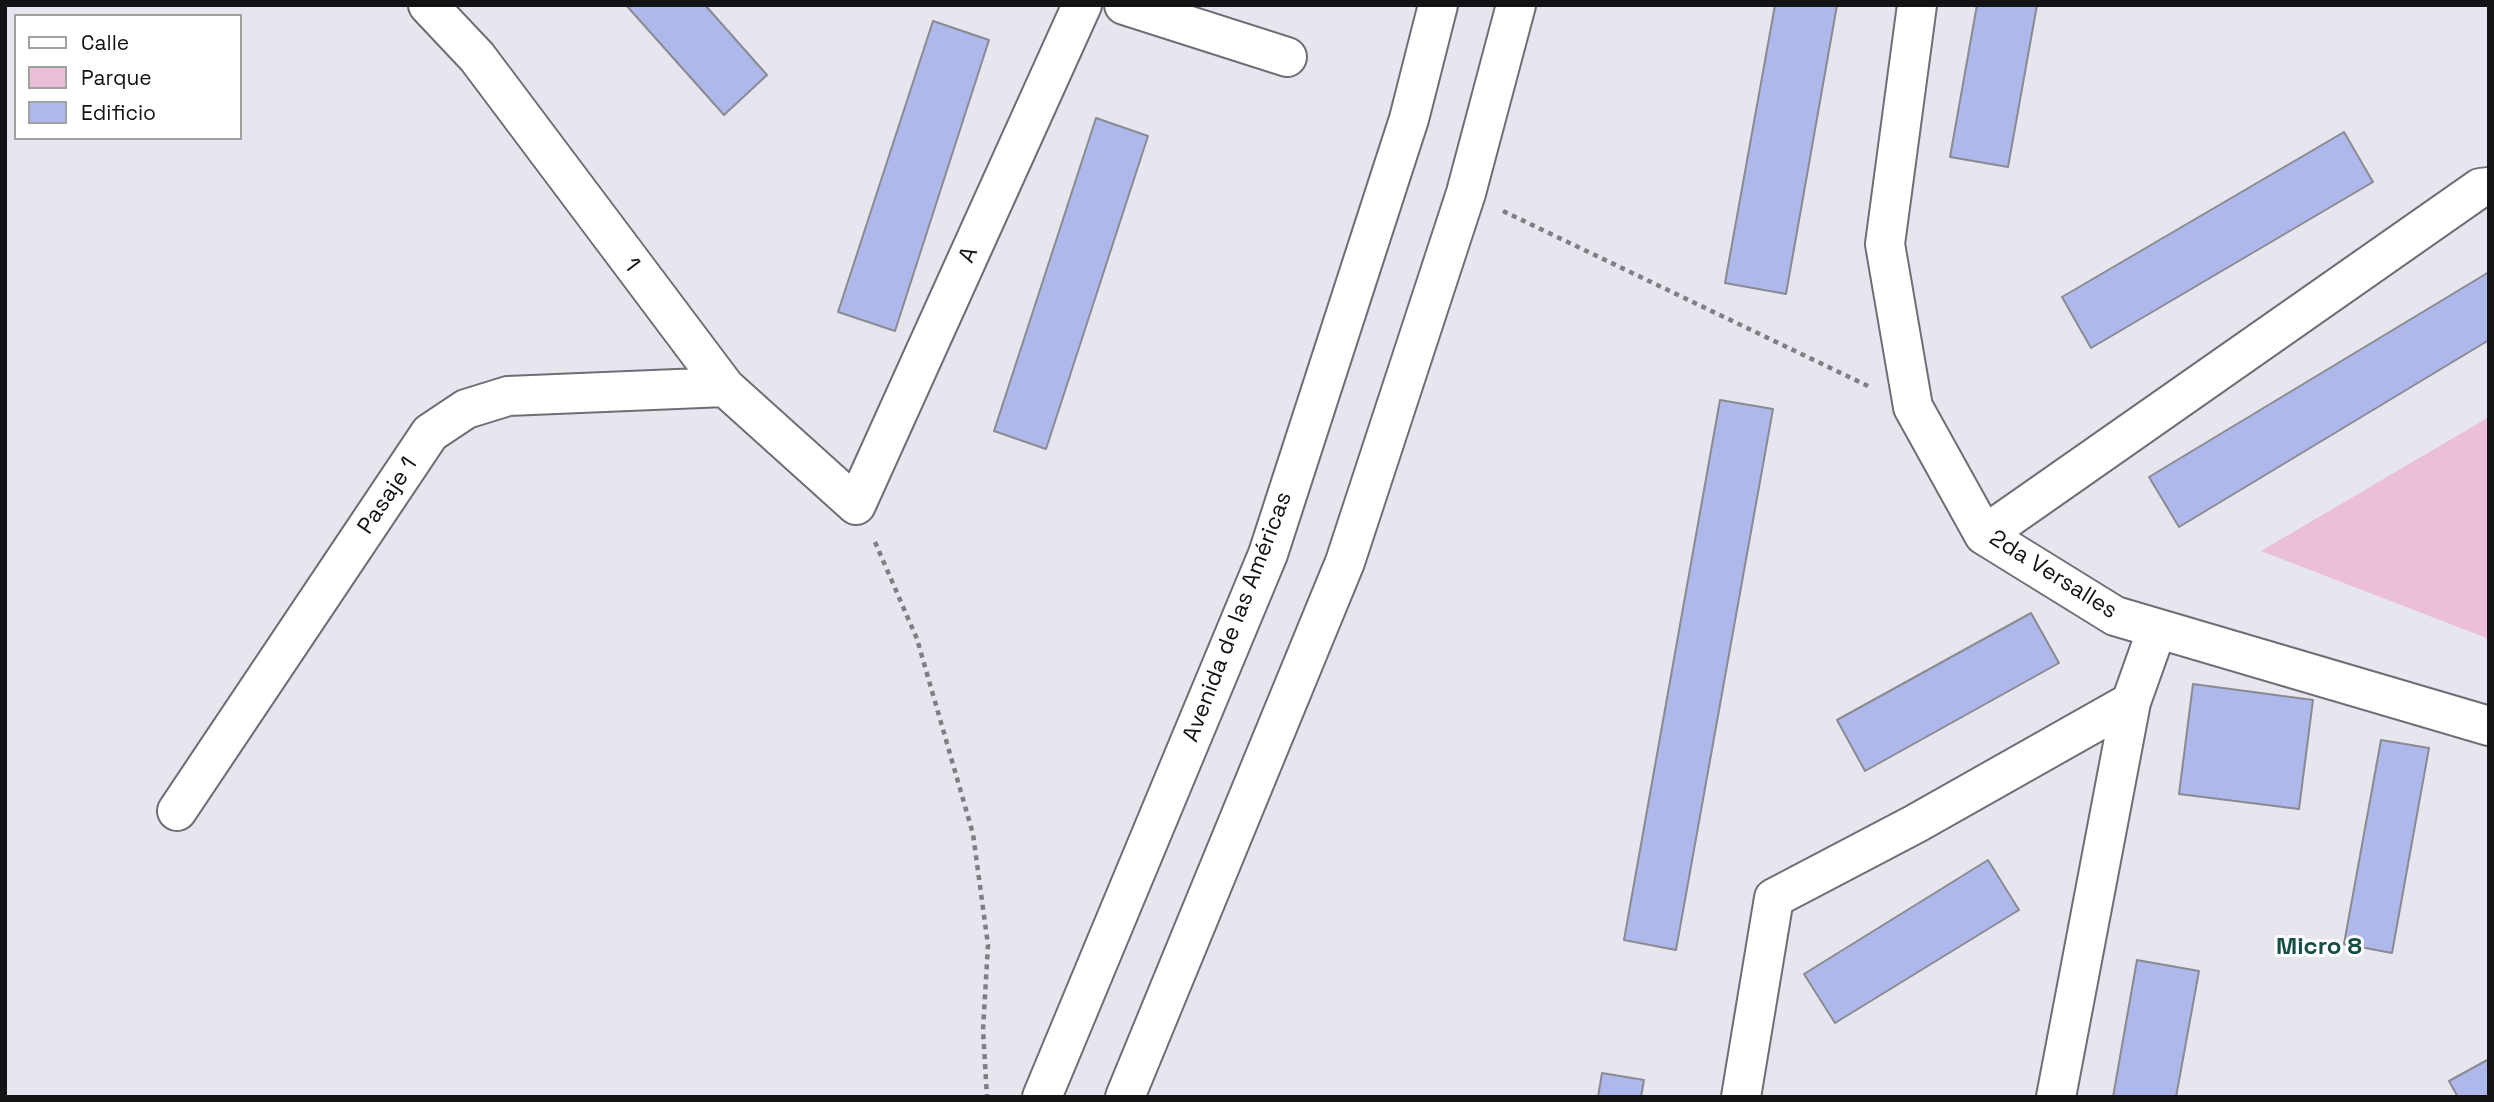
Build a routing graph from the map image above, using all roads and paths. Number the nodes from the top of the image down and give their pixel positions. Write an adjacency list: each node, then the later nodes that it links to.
1 (428, 5): 10 (street, 1)
2 (1082, 5): 12 (street, A)
3 (1124, 5): 7 (street)
4 (1438, 5): 19 (street, Avenida de las Américas)
5 (1516, 5): 9 (street)
6 (1917, 5): 11 (street, 2da Versalles)
7 (1287, 57)
8 (2489, 187): 13 (street)
9 (1465, 193): 11 (path); 20 (street)
10 (725, 387): 12 (street, 1); 17 (street, Pasaje 1)
11 (1913, 407): 13 (street, 2da Versalles)
12 (856, 505): 18 (path)
13 (1984, 535): 14 (street, 2da Versalles)
14 (2157, 629): 15 (street); 16 (street, 2da Versalles)
15 (2131, 702): 21 (street); 22 (street)
16 (2489, 726)
17 (177, 811)
18 (987, 1097)
19 (1042, 1097)
20 (1125, 1097)
21 (1741, 1097)
22 (2056, 1097)

